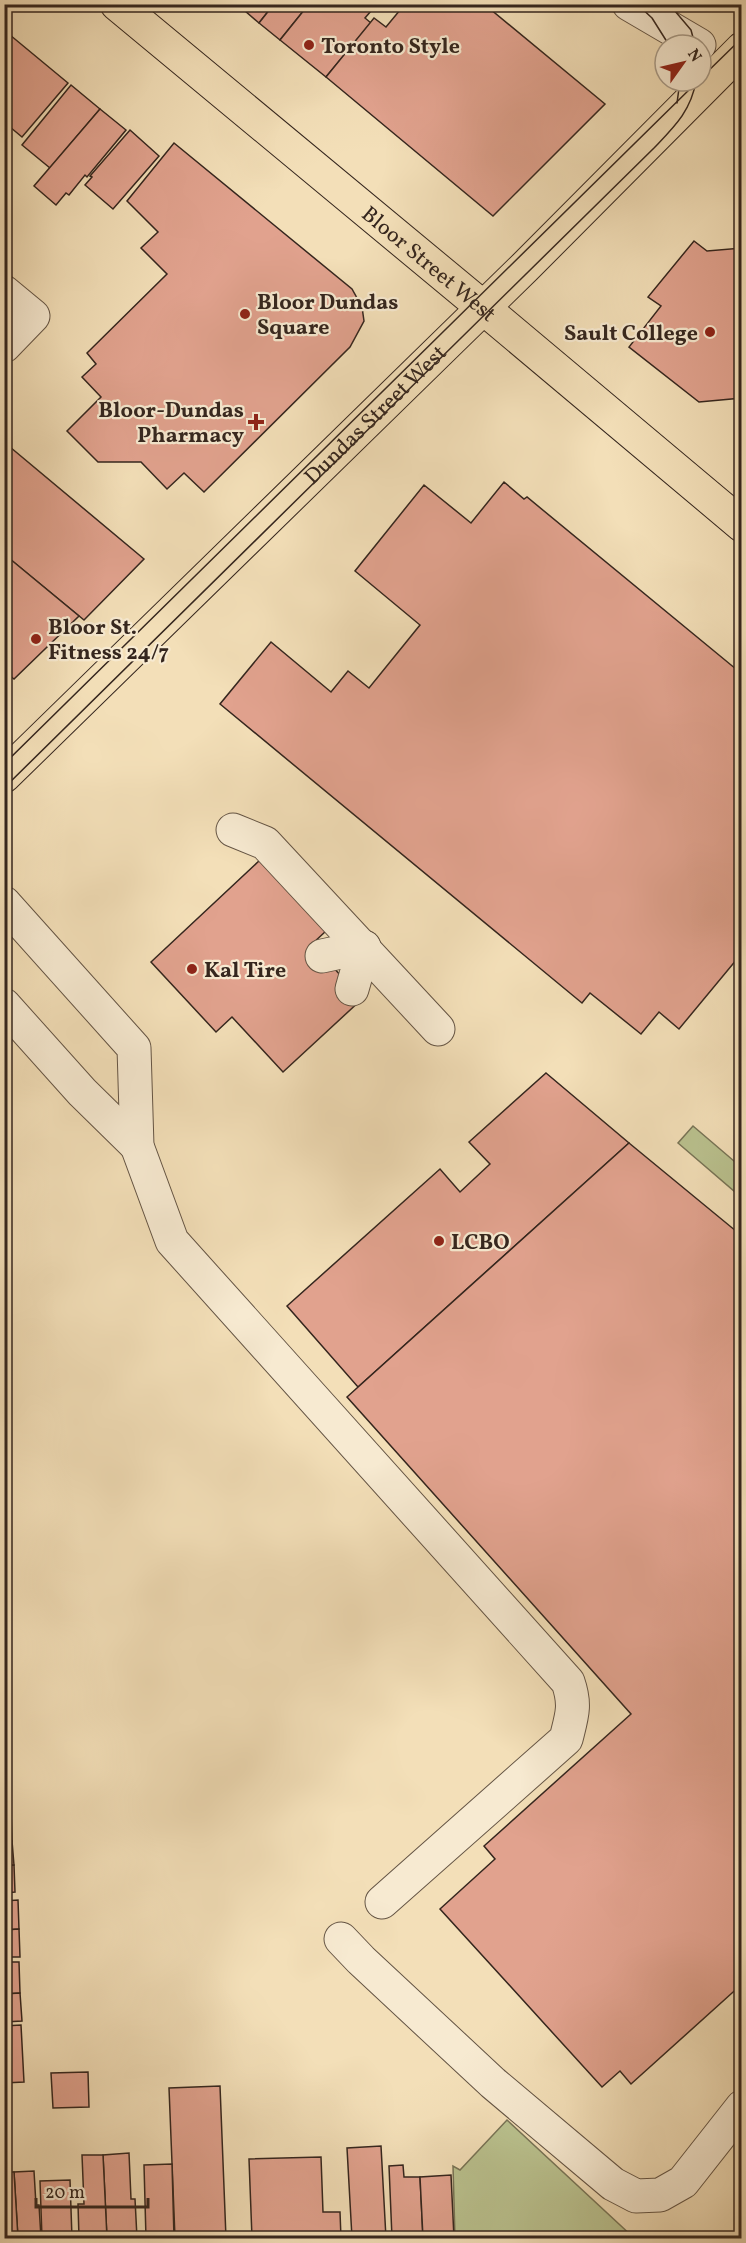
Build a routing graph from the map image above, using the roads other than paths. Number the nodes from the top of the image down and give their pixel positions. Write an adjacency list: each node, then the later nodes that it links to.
1 (117, 4): 5 (main road, Bloor Street West)
2 (629, 4): 3 (lane)
3 (716, 52): 5 (main road, Dundas Street West)
4 (4, 292): 6 (lane)
5 (483, 308): 7 (main road, Bloor Street West); 8 (main road, Dundas Street West)
6 (4, 346)
7 (741, 525)
8 (4, 776)
9 (233, 830): 11 (lane)
10 (4, 903): 15 (lane)
11 (364, 947): 12 (lane); 14 (lane)
12 (337, 972)
13 (4, 1005): 15 (lane)
14 (438, 1029)
15 (137, 1146): 16 (lane)
16 (382, 1902)
17 (341, 1939): 18 (lane)
18 (741, 2107)

